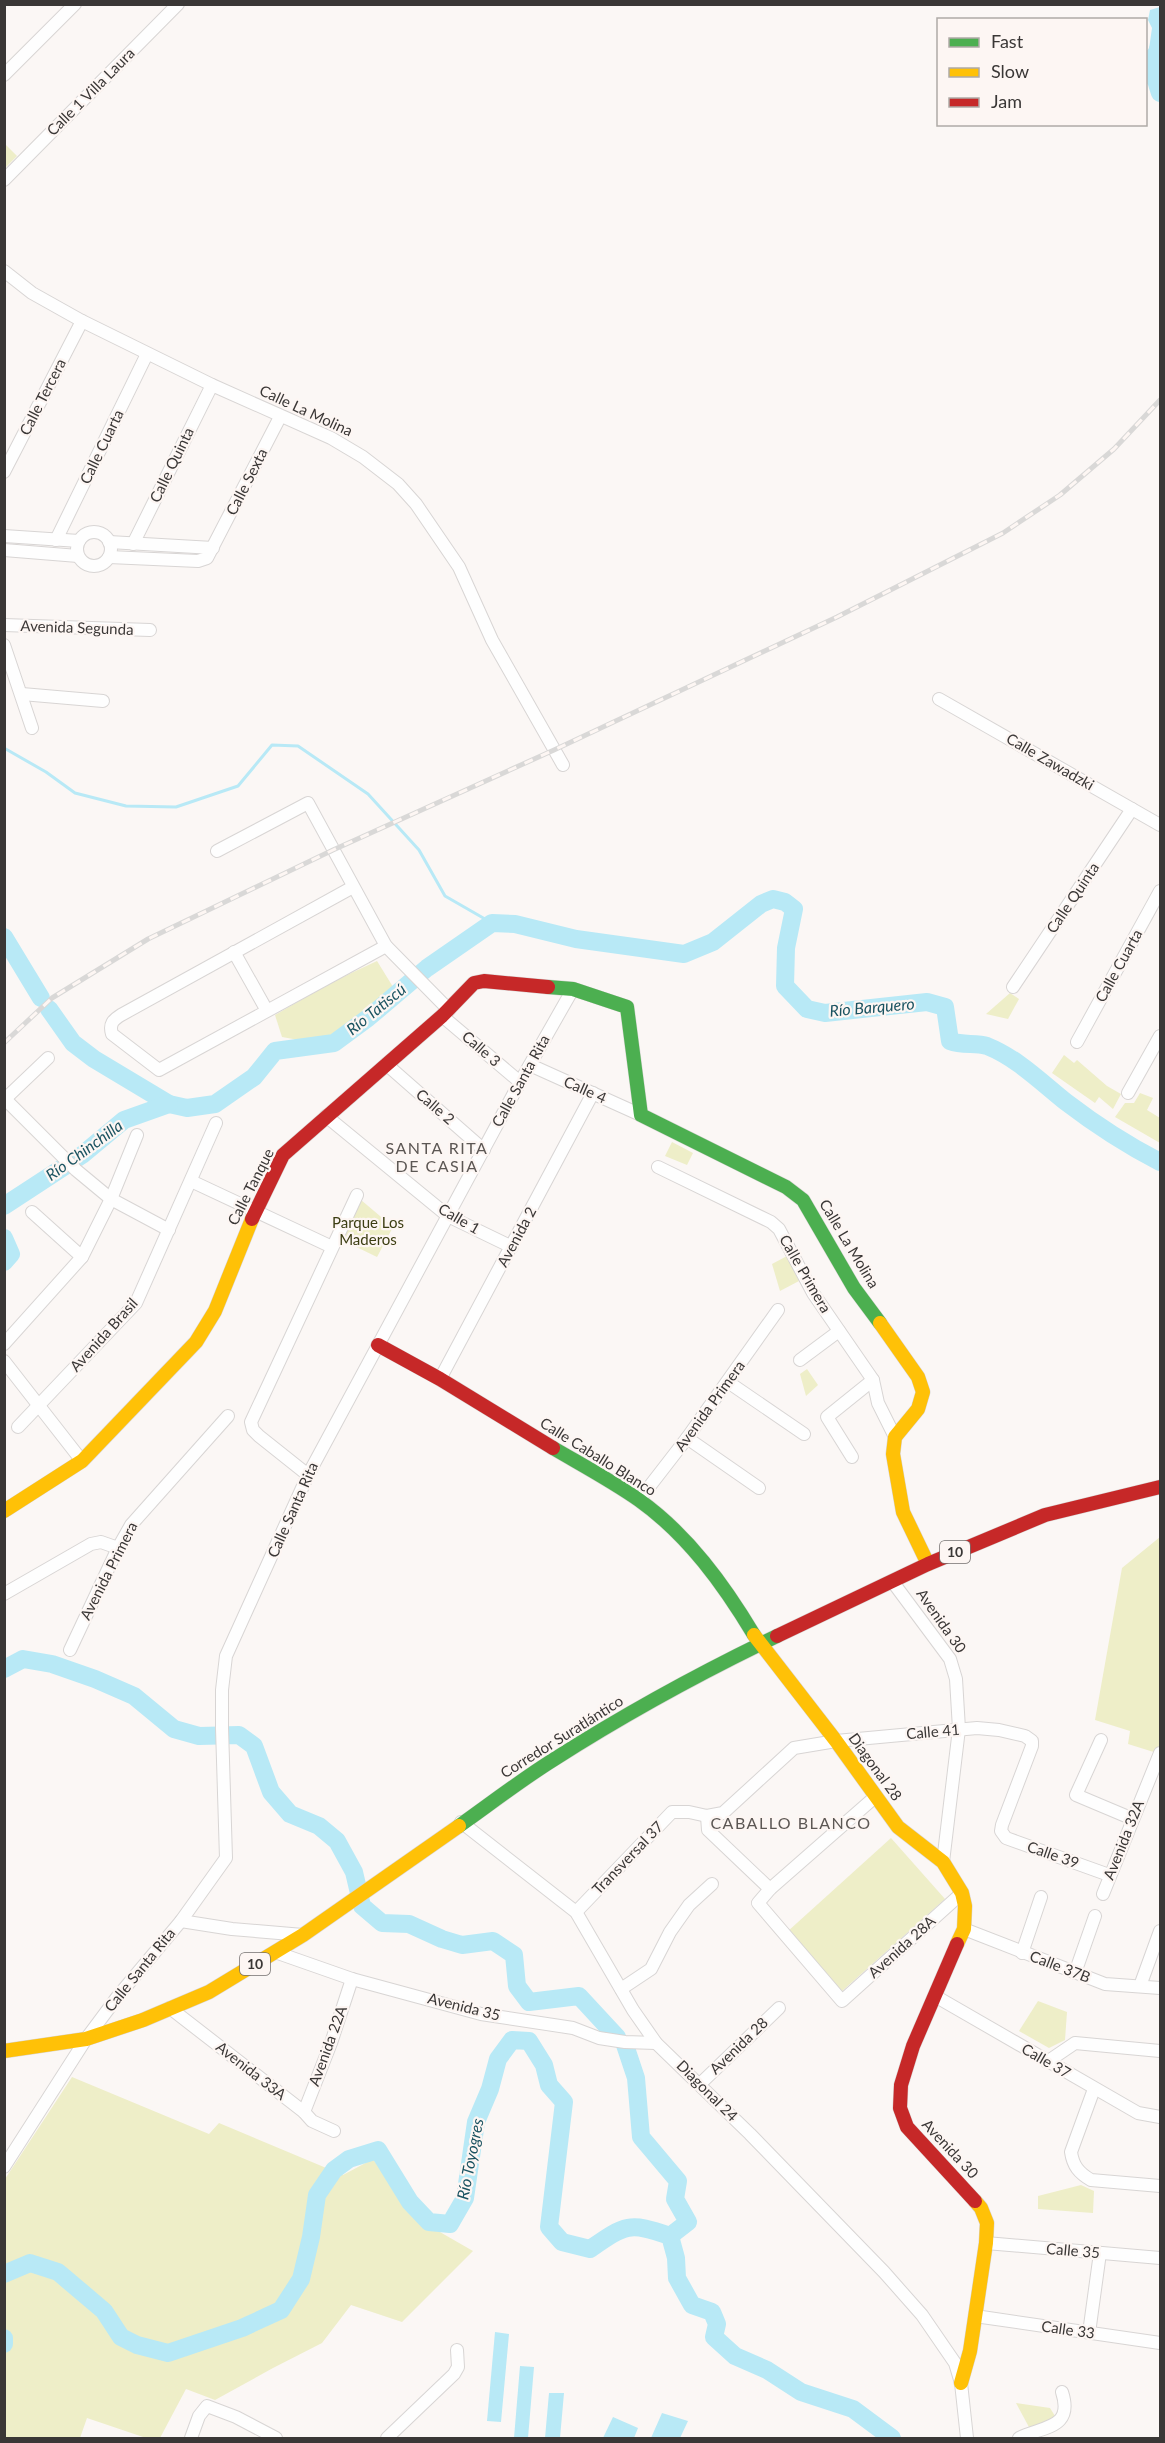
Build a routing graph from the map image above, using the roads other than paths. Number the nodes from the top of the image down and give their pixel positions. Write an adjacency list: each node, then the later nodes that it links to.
1 (75, 4): 3 (street)
2 (178, 4): 4 (street, Calle 1 Villa Laura)
3 (5, 74)
4 (4, 180)
5 (4, 271): 6 (street, Calle La Molina)
6 (82, 321): 7 (street, Calle La Molina); 10 (street, Calle Tercera)
7 (147, 354): 8 (street, Calle La Molina); 12 (street, Calle Cuarta)
8 (212, 385): 9 (street, Calle La Molina); 15 (street, Calle Quinta)
9 (280, 417): 16 (street, Calle Sexta); 27 (street, Calle La Molina)
10 (4, 472)
11 (4, 536): 12 (street)
12 (56, 540): 13 (street)
13 (79, 541): 14 (street); 18 (street)
14 (109, 542): 15 (street); 19 (street)
15 (133, 544): 16 (street)
16 (213, 548): 19 (street)
17 (4, 550): 18 (street)
18 (78, 556): 19 (street)
19 (109, 557)
20 (4, 625): 21 (street, Avenida Segunda)
21 (150, 630)
22 (4, 645): 23 (street)
23 (22, 694): 25 (street); 26 (street)
24 (939, 699): 28 (street, Calle Zawadzki)
25 (103, 701)
26 (32, 728)
27 (563, 765)
28 (1132, 809): 29 (street, Calle Zawadzki); 35 (street, Calle Quinta)
29 (1161, 825)
30 (223, 851): 31 (street, Calle 3)
31 (353, 887): 33 (street, Calle 3); 34 (street)
32 (1161, 891): 40 (street, Calle Cuarta)
33 (386, 946): 37 (street); 38 (street, Calle 3)
34 (234, 952): 37 (street); 37 (street)
35 (1013, 987)
36 (573, 989): 38 (street, Calle Tanque); 43 (street, Calle Santa Rita); 48 (street, Calle Tanque)
37 (266, 1010)
38 (445, 1013): 42 (street, Calle Tanque); 44 (street, Calle 3)
39 (1161, 1036): 46 (street)
40 (1077, 1042)
41 (48, 1058): 47 (street)
42 (386, 1064): 49 (street, Calle Tanque); 52 (street, Calle 2)
43 (530, 1065): 44 (street, Calle Santa Rita); 45 (street, Calle 4)
44 (520, 1082): 52 (street, Calle Santa Rita)
45 (593, 1093): 48 (street, Calle 4); 62 (street, Avenida 2)
46 (1128, 1093)
47 (5, 1099): 56 (street)
48 (641, 1115): 77 (street, Calle La Molina)
49 (326, 1116): 58 (street, Calle Tanque); 59 (street, Calle 1)
50 (216, 1123): 54 (street, Avenida Brasil)
51 (137, 1135): 56 (street)
52 (484, 1150): 59 (street, Calle Santa Rita)
53 (658, 1167): 65 (street, Calle Primera)
54 (191, 1181): 58 (street); 60 (street, Avenida Brasil)
55 (357, 1195): 61 (street)
56 (111, 1199): 60 (street); 63 (street)
57 (32, 1212): 63 (street)
58 (255, 1212): 61 (street); 80 (street, Calle Tanque)
59 (448, 1216): 62 (street, Calle 1); 67 (street, Calle Santa Rita)
60 (170, 1230): 73 (street, Avenida Brasil)
61 (332, 1247): 81 (street)
62 (512, 1247): 70 (street, Avenida 2)
63 (82, 1257): 66 (street)
64 (778, 1310): 72 (street, Avenida Primera)
65 (839, 1331): 68 (street); 71 (street, Calle Primera)
66 (4, 1344)
67 (378, 1345): 70 (street, Calle Caballo Blanco); 81 (street, Calle Santa Rita)
68 (800, 1360)
69 (4, 1361): 73 (street)
70 (440, 1380): 84 (street, Calle Caballo Blanco)
71 (873, 1380): 77 (street, Calle Primera); 79 (street)
72 (728, 1382): 76 (street); 78 (street, Avenida Primera)
73 (39, 1406): 75 (street, Avenida Brasil); 80 (street)
74 (228, 1416): 86 (street, Avenida Primera)
75 (18, 1427)
76 (804, 1434)
77 (895, 1437): 87 (street)
78 (687, 1438): 83 (street); 84 (street, Avenida Primera)
79 (852, 1457)
80 (82, 1461): 85 (street, Calle Tanque)
81 (308, 1475): 110 (street, Calle Santa Rita)
82 (1161, 1487): 87 (street, Corredor Suratlántico / 10)
83 (759, 1488)
84 (639, 1500): 90 (street, Calle Caballo Blanco)
85 (4, 1511)
86 (118, 1548): 89 (street); 91 (street, Avenida Primera)
87 (928, 1564): 88 (street, Corredor Suratlántico / 10)
88 (892, 1581): 90 (street, Corredor Suratlántico / 10); 92 (street, Avenida 30)
89 (4, 1594)
90 (759, 1644): 94 (street, Diagonal 28); 99 (street, Corredor Suratlántico / 10)
91 (70, 1650)
92 (959, 1729): 94 (street, Calle 41); 100 (street, Calle 41); 101 (street, Avenida 30)
93 (1101, 1740): 98 (street)
94 (836, 1741): 96 (street, Diagonal 28); 97 (street)
95 (1160, 1754): 98 (street, Avenida 32A)
96 (875, 1797): 101 (street, Diagonal 28); 104 (street)
97 (707, 1816): 104 (street); 108 (street, Transversal 37)
98 (1133, 1819): 102 (street, Avenida 32A)
99 (461, 1822): 108 (street, Diagonal 24); 113 (street, Corredor Suratlántico / 10)
100 (1001, 1830): 102 (street, Calle 39)
101 (943, 1862): 107 (street, Diagonal 28)
102 (1109, 1875): 105 (street, Avenida 32A)
103 (712, 1884): 120 (street)
104 (770, 1889): 107 (street, Avenida 28A)
105 (1103, 1894)
106 (1041, 1897): 115 (street)
107 (964, 1900): 111 (street, Avenida 30)
108 (576, 1912): 120 (street, Diagonal 24)
109 (1095, 1916): 116 (street)
110 (181, 1921): 113 (street); 124 (street, Calle Santa Rita)
111 (964, 1929): 115 (street, Calle 37B); 121 (street, Avenida 30)
112 (1161, 1931): 118 (street)
113 (303, 1935): 114 (street, Corredor Suratlántico / 10)
114 (275, 1952): 117 (street, Avenida 35); 122 (street, Corredor Suratlántico / 10)
115 (1022, 1953): 116 (street, Calle 37B)
116 (1075, 1973): 118 (street, Calle 37B)
117 (352, 1979): 125 (street, Avenida 35); 131 (street, Avenida 22A)
118 (1140, 1986): 119 (street, Calle 37B)
119 (1161, 1988)
120 (621, 1989): 125 (street, Diagonal 24)
121 (935, 1996): 128 (street, Calle 37); 136 (street, Avenida 30)
122 (170, 2008): 124 (street, Corredor Suratlántico / 10); 131 (street, Avenida 33A)
123 (779, 2008): 129 (street, Avenida 28)
124 (86, 2039): 127 (street, Corredor Suratlántico / 10); 134 (street, Calle Santa Rita)
125 (656, 2043): 129 (street, Diagonal 24)
126 (1161, 2050): 128 (street)
127 (4, 2051)
128 (1047, 2062): 130 (street, Calle 37)
129 (699, 2084): 143 (street, Diagonal 24)
130 (1094, 2089): 132 (street, Calle 37); 135 (street)
131 (304, 2112): 133 (street, Avenida 33A)
132 (1161, 2117)
133 (334, 2131)
134 (4, 2167)
135 (1161, 2186)
136 (986, 2243): 137 (street, Calle 35); 139 (street, Avenida 30)
137 (1100, 2253): 138 (street, Calle 35); 140 (street)
138 (1161, 2258)
139 (975, 2316): 140 (street, Calle 33); 143 (street, Avenida 30)
140 (1089, 2333): 141 (street, Calle 33)
141 (1161, 2343)
142 (457, 2350): 147 (street)
143 (961, 2383): 148 (street, Diagonal 24)
144 (1062, 2392): 149 (street)
145 (192, 2439): 146 (street)
146 (276, 2439)
147 (387, 2439)
148 (967, 2439)
149 (1019, 2439)

